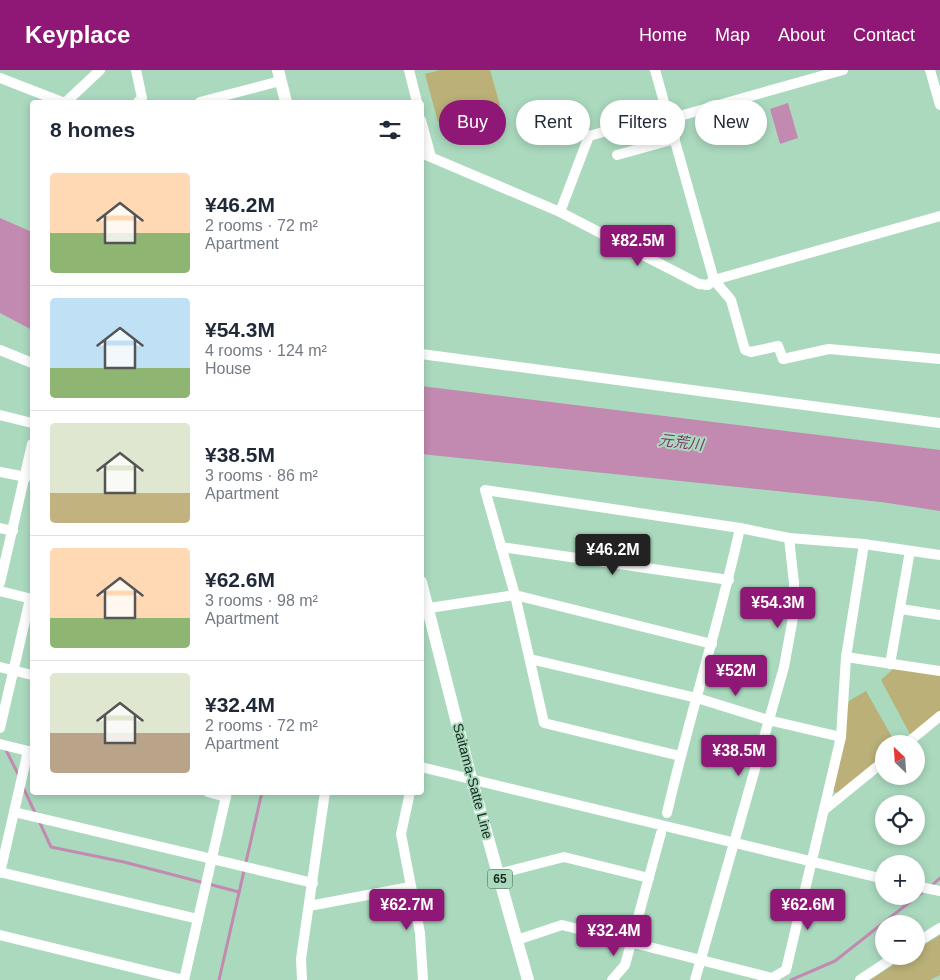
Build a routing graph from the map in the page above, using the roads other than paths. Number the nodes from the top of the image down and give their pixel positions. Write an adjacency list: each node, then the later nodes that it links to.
1 (100, 70): 10 (street)
2 (136, 70): 11 (street)
3 (408, 70): 14 (street)
4 (655, 70): 15 (street)
5 (843, 70): 17 (street)
6 (930, 70): 16 (street)
7 (279, 75): 12 (street); 13 (main road)
8 (0, 78): 9 (street)
9 (57, 100)
10 (68, 100)
11 (140, 100)
12 (206, 100)
13 (285, 100)
14 (416, 100)
15 (664, 100)
16 (939, 101)
17 (685, 114)
18 (600, 133): 24 (street)
19 (424, 141): 22 (street)
20 (653, 145): 23 (street)
21 (677, 145): 26 (street)
22 (426, 155): 24 (street)
23 (617, 155)
24 (560, 212): 26 (street)
25 (940, 216): 26 (street)
26 (714, 280): 29 (street)
27 (0, 350): 30 (street)
28 (424, 354): 33 (street)
29 (940, 359)
30 (30, 361)
31 (0, 415): 32 (street)
32 (30, 422)
33 (940, 423)
34 (30, 455): 36 (street)
35 (0, 472): 36 (street)
36 (26, 477): 39 (street)
37 (0, 528): 39 (street)
38 (740, 528): 40 (street); 42 (street); 45 (street)
39 (13, 531): 46 (street)
40 (789, 538): 41 (street); 64 (street)
41 (864, 544): 43 (street); 55 (street)
42 (501, 548): 45 (street); 48 (street)
43 (910, 551): 44 (street); 52 (street)
44 (940, 555)
45 (729, 580): 54 (street)
46 (0, 583)
47 (0, 591): 49 (street)
48 (515, 595): 51 (street); 54 (street); 56 (street)
49 (30, 599)
50 (30, 603): 59 (street)
51 (425, 604): 73 (main road, Saitama-Satte Line / 65)
52 (901, 609): 53 (street); 57 (street)
53 (940, 615)
54 (712, 644): 62 (street)
55 (846, 657): 57 (street); 67 (street)
56 (530, 659): 62 (street); 70 (street)
57 (890, 664): 60 (street)
58 (0, 667): 59 (street)
59 (14, 670): 61 (street); 65 (street)
60 (940, 671)
61 (30, 674)
62 (697, 698): 64 (street); 70 (street)
63 (940, 716): 66 (street)
64 (768, 720): 67 (street); 81 (street)
65 (0, 728)
66 (917, 735)
67 (841, 737): 77 (street)
68 (0, 744): 69 (street)
69 (30, 752): 78 (street)
70 (680, 756): 79 (street)
71 (424, 768): 73 (street)
72 (875, 768): 77 (street)
73 (471, 778): 81 (street); 85 (main road, Saitama-Satte Line / 65)
74 (226, 795): 82 (street)
75 (326, 795): 88 (street)
76 (409, 795): 89 (street)
77 (825, 809): 83 (street)
78 (14, 812): 82 (street); 84 (street)
79 (667, 813)
80 (661, 833): 87 (street)
81 (735, 841): 83 (street); 99 (street)
82 (212, 858): 88 (street); 93 (street)
83 (811, 862): 86 (street); 99 (street)
84 (0, 873): 93 (street)
85 (498, 874): 87 (street); 97 (main road, Saitama-Satte Line / 65)
86 (875, 876)
87 (649, 878): 98 (street)
88 (313, 882): 92 (street)
89 (410, 887): 92 (street); 103 (street)
90 (925, 888): 91 (street)
91 (940, 891)
92 (309, 906): 102 (street)
93 (198, 919): 101 (street)
94 (940, 928): 96 (street)
95 (0, 935): 101 (street)
96 (925, 937)
97 (517, 940): 98 (street); 104 (main road, Saitama-Satte Line / 65)
98 (631, 941): 99 (street); 105 (street)
99 (701, 958): 106 (street)
100 (882, 965): 107 (street)
101 (184, 980)
102 (302, 980)
103 (424, 980)
104 (528, 980)
105 (612, 980)
106 (695, 980)
107 (860, 980)

